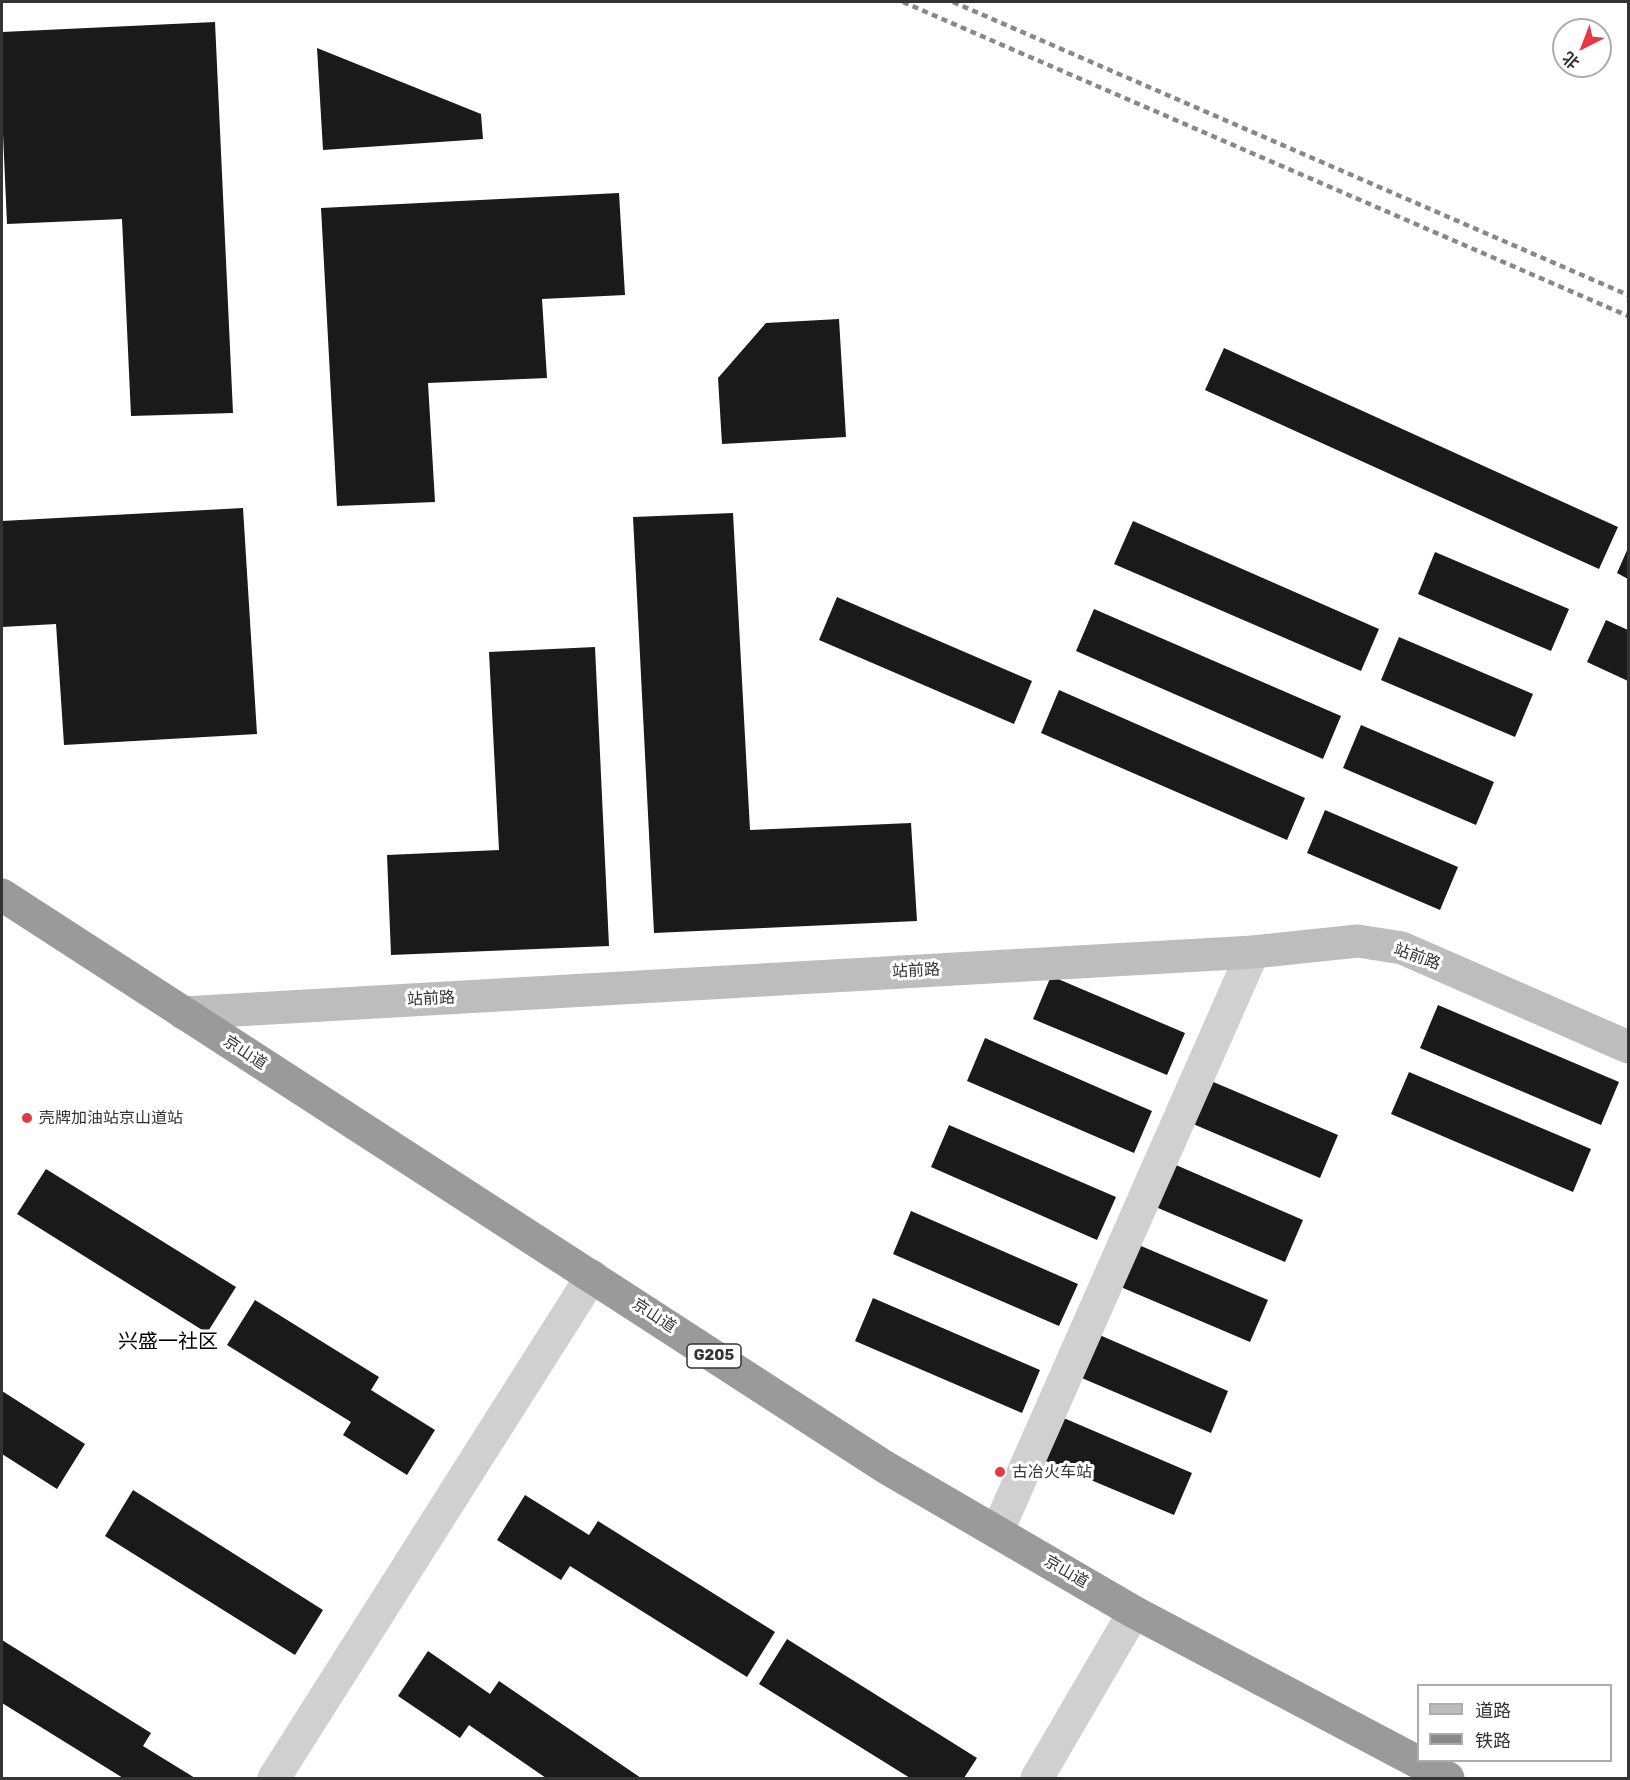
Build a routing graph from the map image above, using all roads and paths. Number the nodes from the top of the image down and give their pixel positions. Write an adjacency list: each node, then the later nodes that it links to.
1 (2, 896): 3 (highway, 京山道 / G205)
2 (1253, 952): 3 (street, 站前路); 4 (street, 站前路); 6 (street)
3 (183, 1013): 5 (highway, 京山道 / G205)
4 (1629, 1047)
5 (592, 1276): 6 (highway, 京山道 / G205); 8 (street)
6 (997, 1532): 7 (highway, 京山道 / G205)
7 (1134, 1612): 9 (street); 10 (highway, 京山道 / G205)
8 (274, 1779)
9 (1037, 1779)
10 (1448, 1779)

